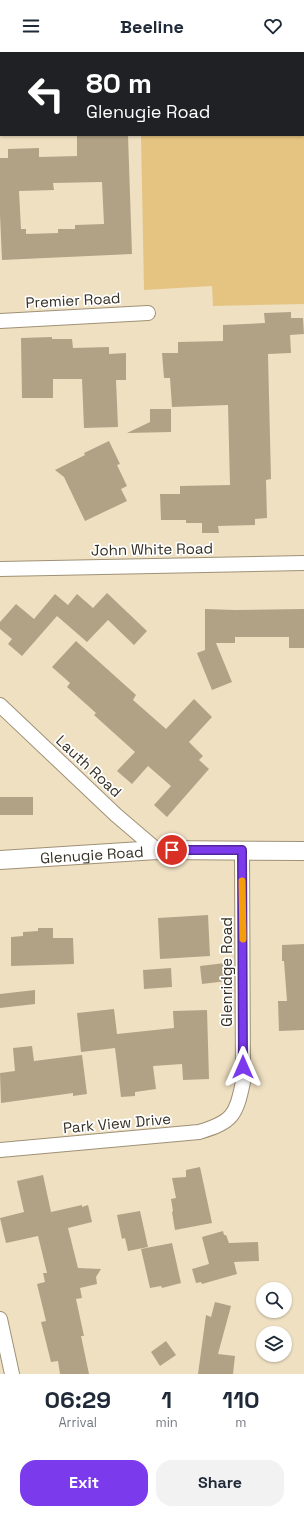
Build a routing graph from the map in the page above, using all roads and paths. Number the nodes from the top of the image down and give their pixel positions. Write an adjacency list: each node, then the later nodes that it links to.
1 (148, 313): 2 (street, Premier Road)
2 (0, 321)
3 (304, 563): 4 (street, John White Road)
4 (0, 569)
5 (0, 705): 6 (street, Lauth Road)
6 (158, 850): 7 (street, Glenugie Road); 9 (street, Glenugie Road)
7 (242, 850): 8 (street, Glenugie Road); 10 (street, Glenridge Road)
8 (304, 851)
9 (0, 860)
10 (233, 1115): 11 (street, Park View Drive)
11 (0, 1150)
12 (0, 1319): 13 (street)
13 (12, 1374)

